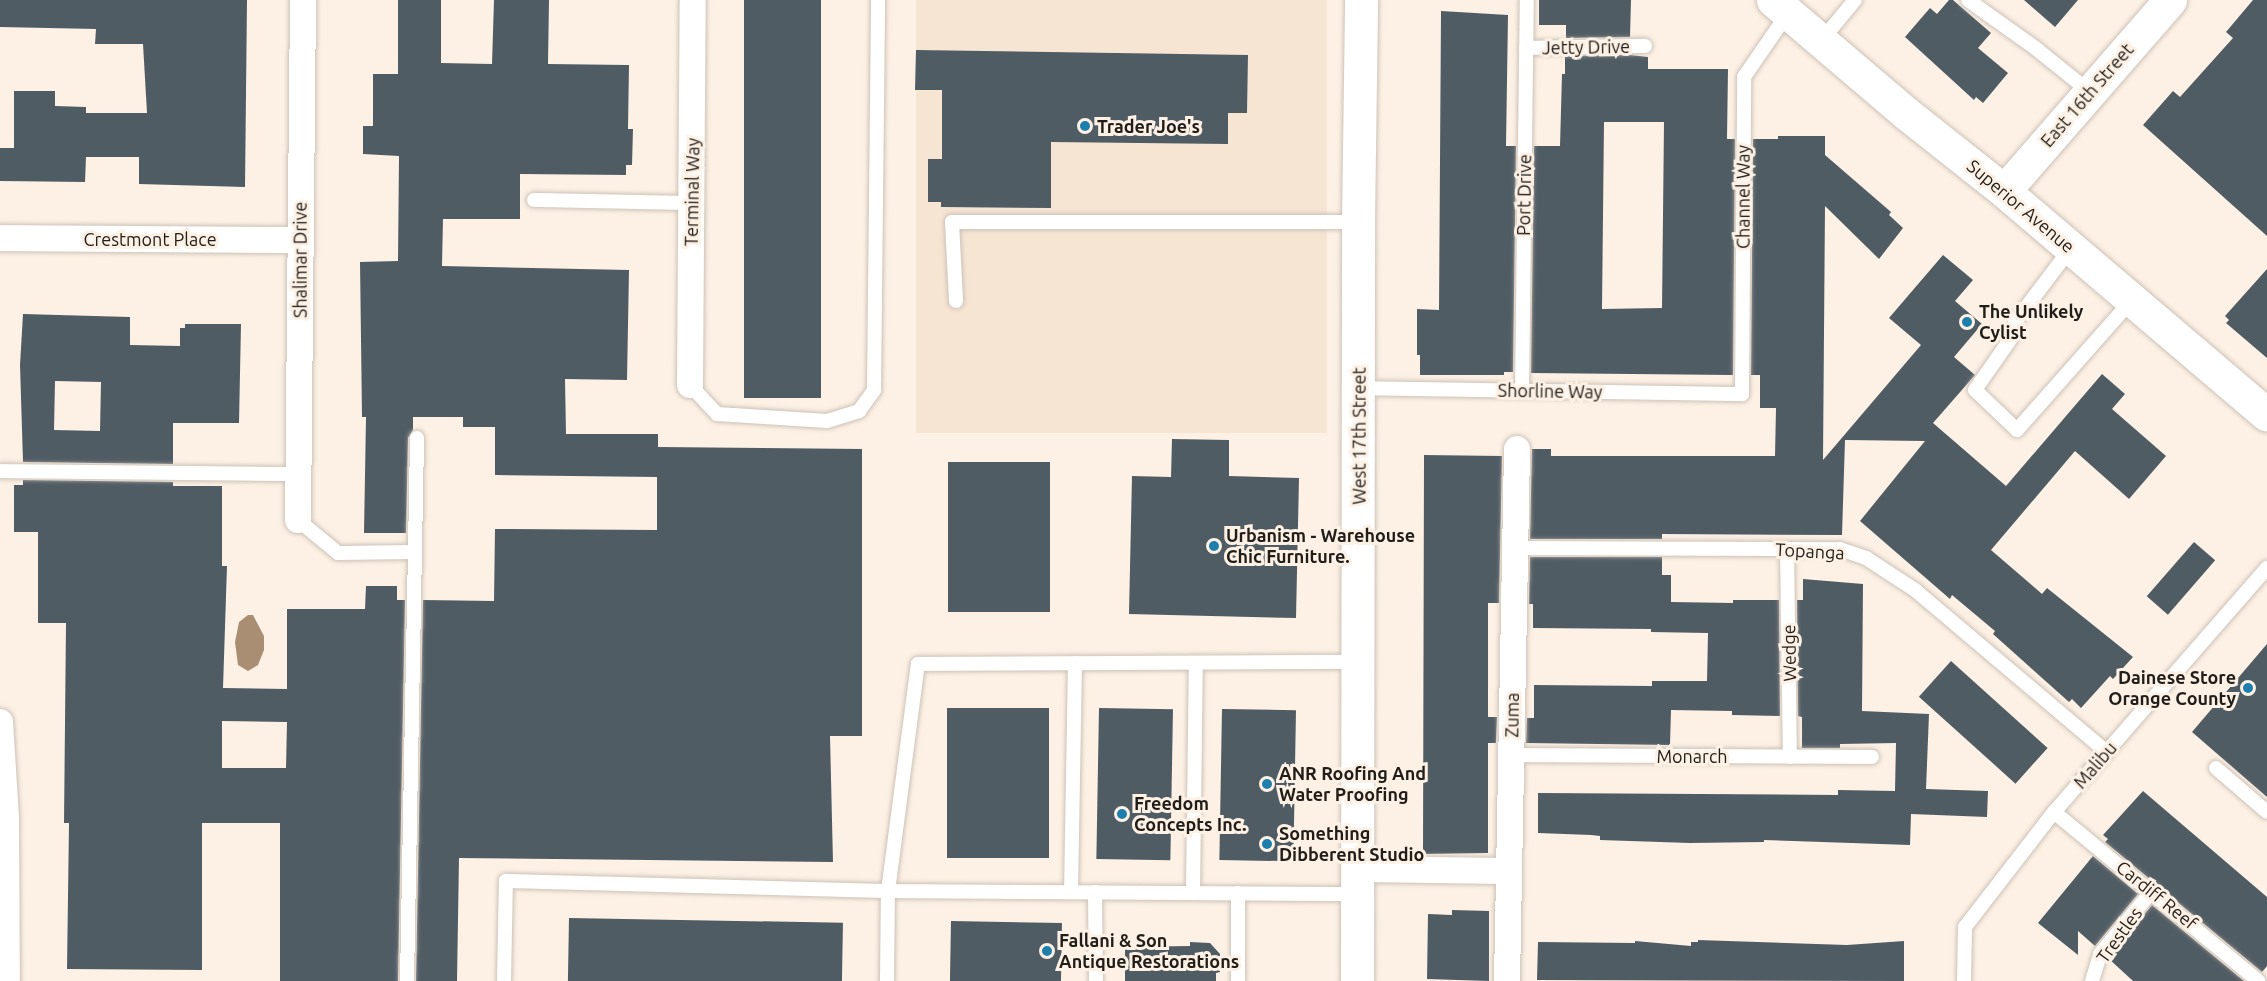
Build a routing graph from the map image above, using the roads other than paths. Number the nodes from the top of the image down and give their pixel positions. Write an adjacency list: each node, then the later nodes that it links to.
1 (303, 0): 19 (street, Shalimar Drive)
2 (693, 0): 16 (street, Terminal Way)
3 (878, 0): 23 (lane)
4 (1361, 0): 17 (street, West 17th Street)
5 (1527, 0): 12 (lane, Port Drive)
6 (1855, 0): 10 (lane)
7 (1968, 0): 13 (lane)
8 (2170, 0): 13 (street, East 16th Street)
9 (1781, 6): 10 (street, Superior Avenue); 26 (lane, Channel Way)
10 (1821, 41): 14 (street, Superior Avenue)
11 (1645, 46): 12 (lane, Jetty Drive)
12 (1526, 48): 25 (lane, Port Drive)
13 (2090, 92): 14 (street, East 16th Street)
14 (2004, 190): 20 (street, Superior Avenue)
15 (534, 200): 16 (lane)
16 (692, 203): 23 (street, Terminal Way)
17 (1358, 222): 22 (lane); 24 (street, West 17th Street)
18 (0, 238): 19 (street, Crestmont Place)
19 (301, 240): 31 (street, Shalimar Drive)
20 (2071, 248): 21 (street, Superior Avenue); 21 (lane)
21 (2132, 300): 27 (street, Superior Avenue)
22 (956, 301)
23 (690, 385)
24 (1359, 388): 25 (lane, Shorline Way); 37 (street, West 17th Street)
25 (1522, 391): 26 (lane, Shorline Way)
26 (1742, 394)
27 (2267, 415)
28 (417, 438): 35 (lane)
29 (1517, 449): 33 (street, Zuma)
30 (0, 471): 31 (lane)
31 (298, 474): 32 (street, Shalimar Drive)
32 (298, 520): 35 (lane)
33 (1515, 548): 34 (lane, Topanga); 43 (street, Zuma)
34 (1787, 549): 41 (lane, Topanga); 44 (lane, Wedge)
35 (413, 552): 58 (lane)
36 (2267, 568): 41 (lane, Malibu)
37 (1359, 662): 39 (lane); 50 (street, West 17th Street)
38 (1075, 663): 39 (lane); 51 (lane); 53 (lane)
39 (1196, 663): 55 (lane)
40 (0, 722): 42 (street)
41 (2108, 752): 47 (lane, Malibu)
42 (2, 753): 57 (street)
43 (1511, 755): 44 (lane, Monarch); 49 (street, Zuma)
44 (1790, 757): 45 (lane, Monarch)
45 (1872, 757)
46 (2216, 768): 48 (lane)
47 (2054, 812): 52 (lane, Cardiff Reef); 65 (lane, Malibu)
48 (2267, 812)
49 (1509, 871): 50 (street); 64 (street, Zuma)
50 (1358, 881): 56 (lane); 63 (street, West 17th Street)
51 (888, 891): 53 (lane); 59 (lane); 60 (lane)
52 (2152, 891): 66 (lane, Trestles); 67 (lane, Cardiff Reef)
53 (1071, 892): 54 (lane)
54 (1095, 892): 55 (lane); 61 (lane)
55 (1193, 893): 56 (lane)
56 (1238, 893): 62 (lane)
57 (7, 981)
58 (407, 981)
59 (504, 981)
60 (887, 981)
61 (1096, 981)
62 (1238, 981)
63 (1357, 981)
64 (1507, 981)
65 (1964, 981)
66 (2092, 981)
67 (2258, 981)

